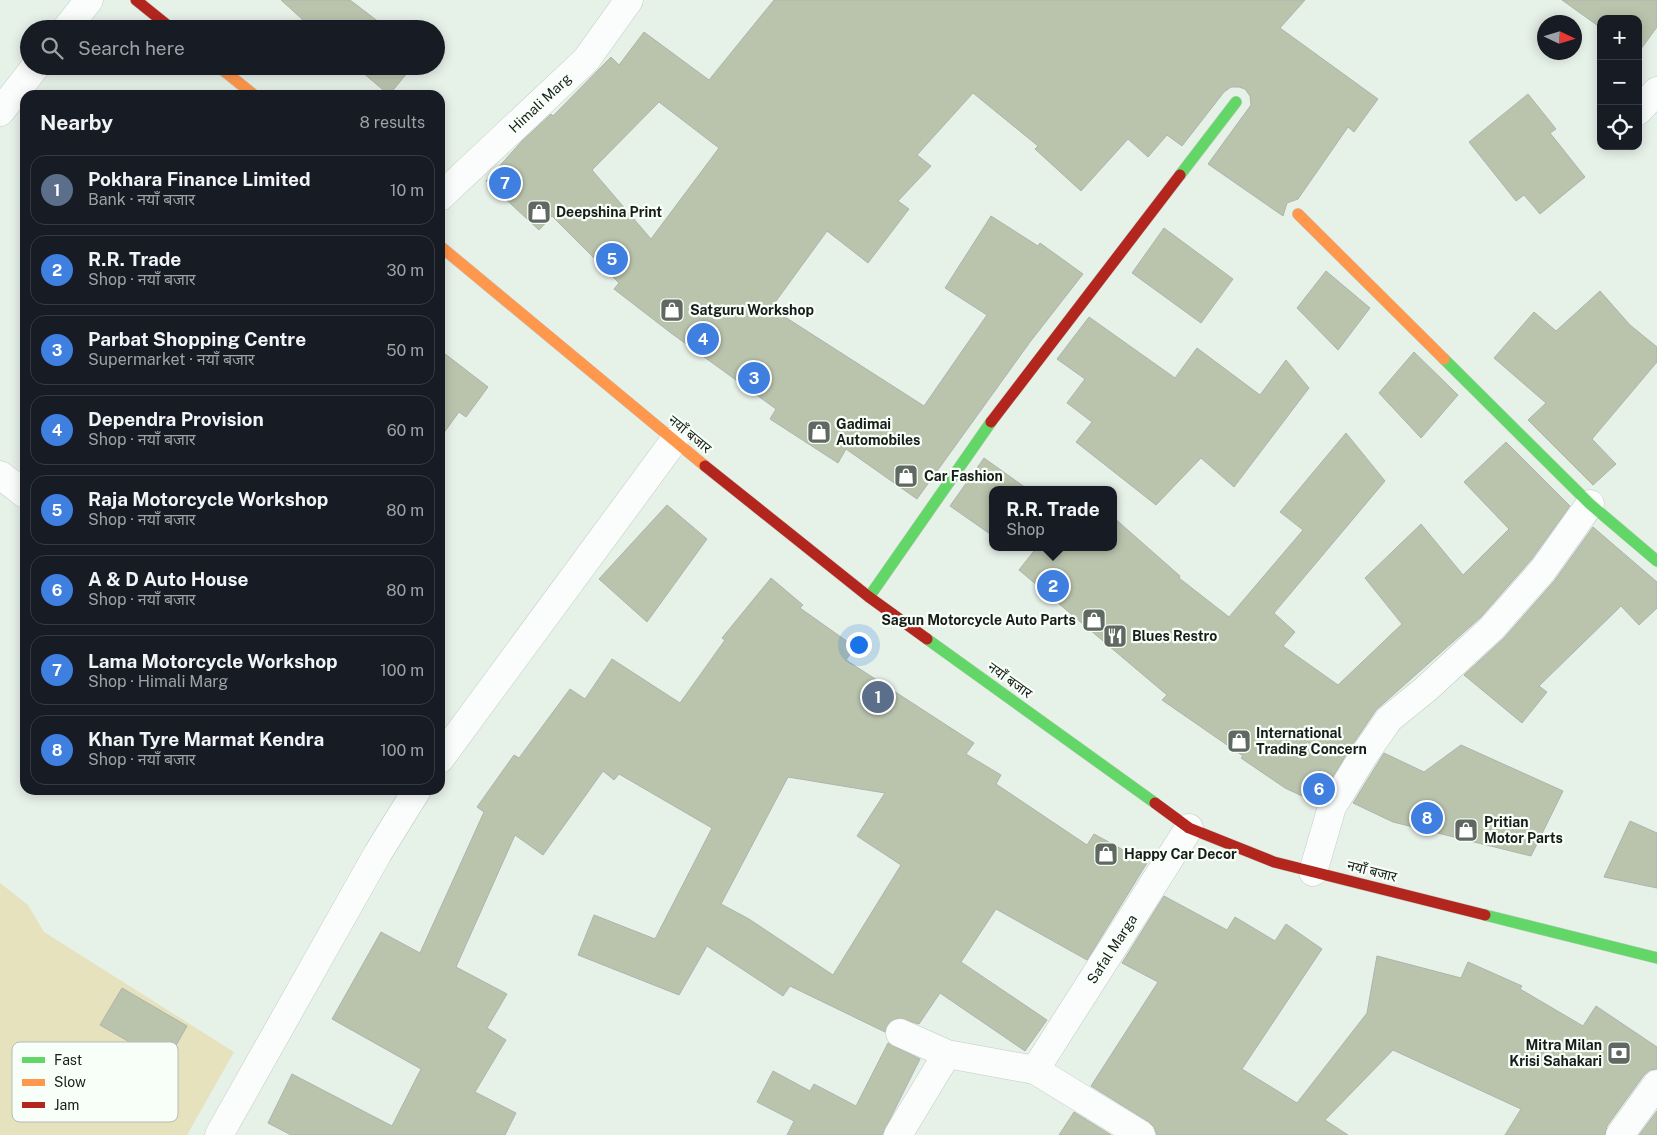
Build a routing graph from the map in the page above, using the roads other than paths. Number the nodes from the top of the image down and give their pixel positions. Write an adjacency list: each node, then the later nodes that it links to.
1 (88, 0): 4 (street)
2 (136, 0): 5 (main road)
3 (629, 0): 13 (street, Himali Marg)
4 (73, 20)
5 (161, 20)
6 (29, 75): 12 (street)
7 (229, 75): 8 (main road)
8 (248, 90)
9 (1657, 91): 11 (street)
10 (1236, 102): 21 (main road)
11 (1642, 107)
12 (0, 112)
13 (445, 192)
14 (1298, 214): 19 (main road)
15 (445, 250): 16 (main road, नयाँ बजार)
16 (674, 442): 21 (main road, नयाँ बजार); 22 (street)
17 (0, 475): 18 (street)
18 (20, 490)
19 (1590, 504): 20 (main road); 25 (street)
20 (1657, 561)
21 (869, 597): 24 (main road, नयाँ बजार)
22 (445, 752)
23 (413, 795): 31 (street)
24 (1189, 828): 25 (main road, नयाँ बजार); 29 (street, Safal Marga)
25 (1313, 872): 26 (main road, नयाँ बजार)
26 (1657, 958)
27 (900, 1033): 28 (street)
28 (947, 1054): 29 (street); 32 (street)
29 (1035, 1070): 33 (street)
30 (1657, 1084): 34 (street)
31 (219, 1135)
32 (898, 1135)
33 (1141, 1135)
34 (1620, 1135)

